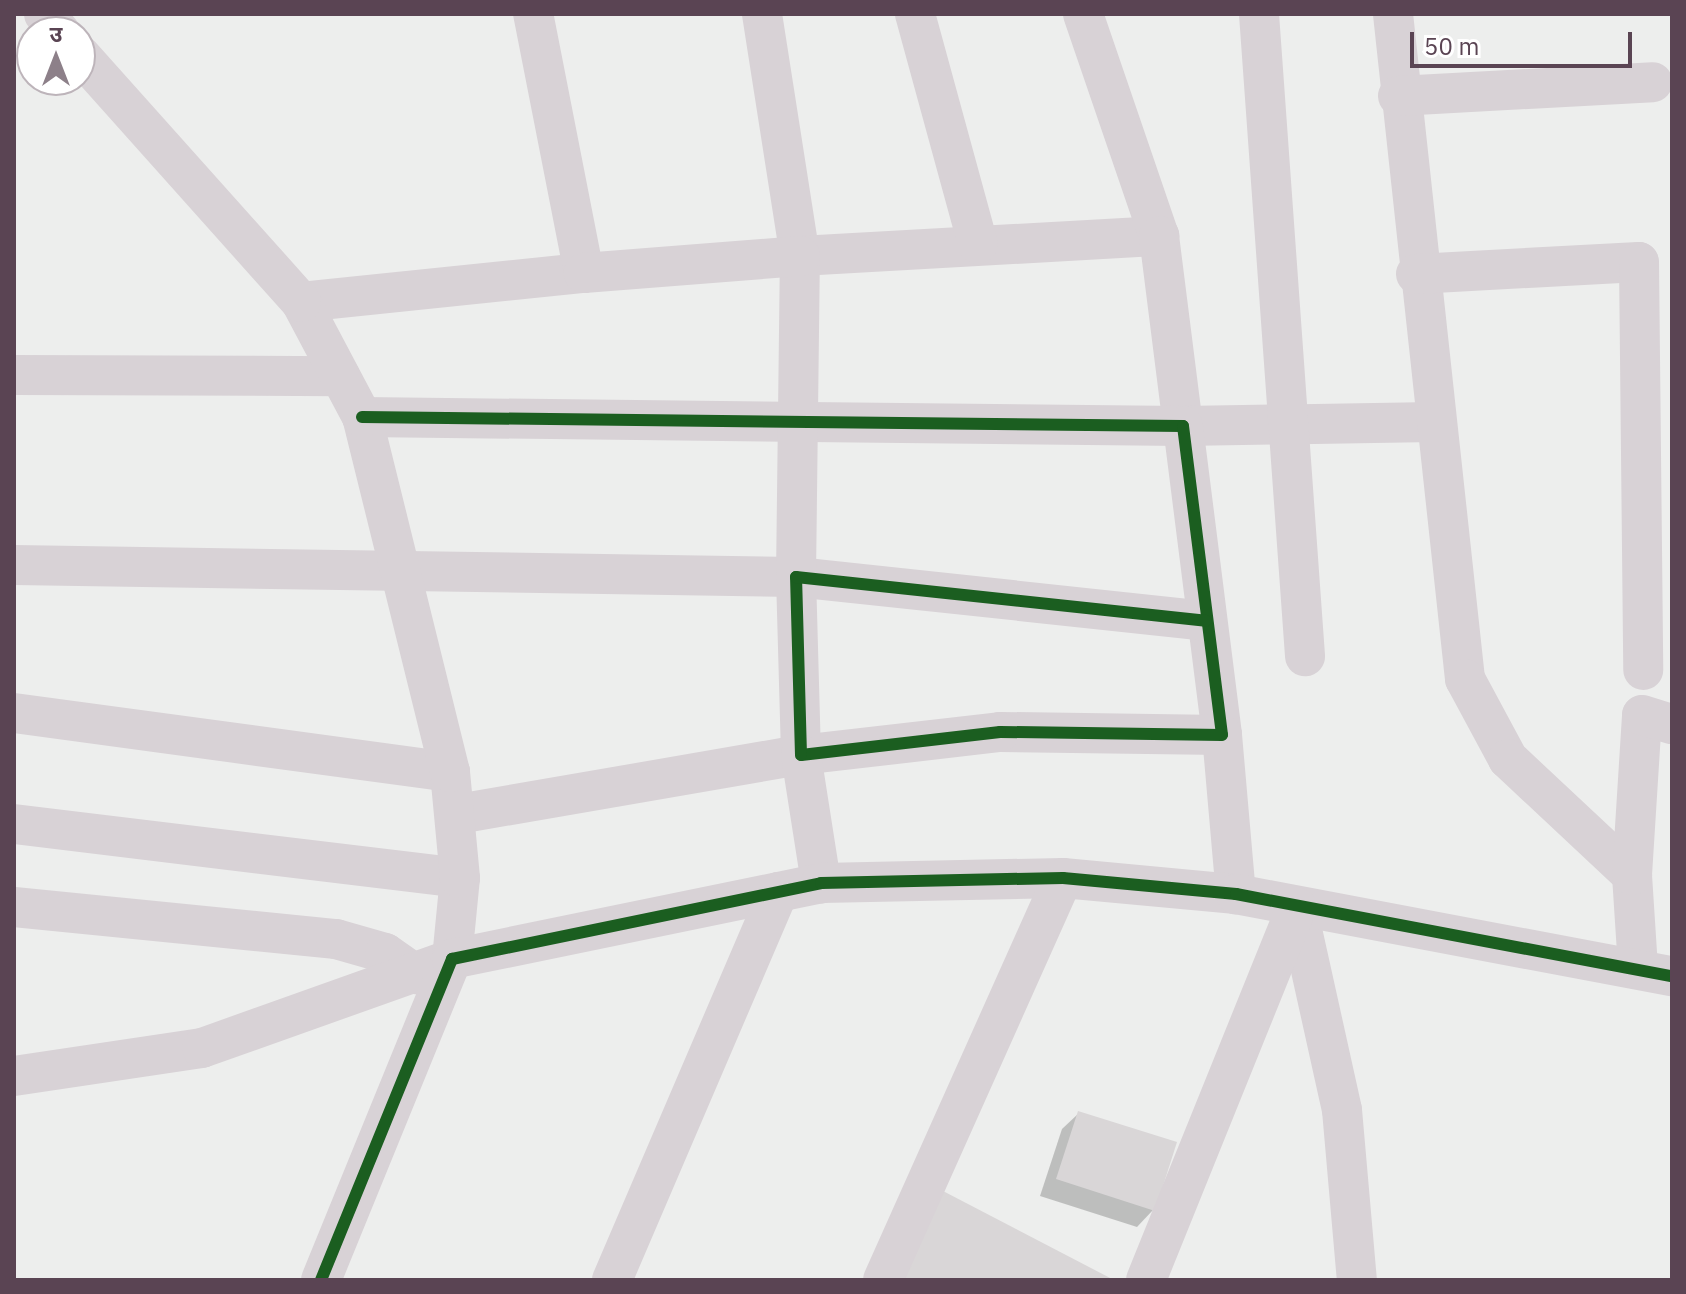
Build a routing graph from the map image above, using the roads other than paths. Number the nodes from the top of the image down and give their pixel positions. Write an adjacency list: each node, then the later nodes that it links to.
1 (533, 14): 14 (street)
2 (762, 14): 12 (street)
3 (915, 14): 11 (street)
4 (1083, 14): 10 (street)
5 (1259, 14): 23 (street)
6 (1393, 14): 9 (street)
7 (96, 73): 16 (street)
8 (1653, 82): 9 (street)
9 (1398, 96): 15 (street)
10 (1159, 236): 11 (street); 22 (street)
11 (978, 244): 12 (street)
12 (800, 256): 14 (street); 20 (street)
13 (1655, 260): 15 (street); 29 (street)
14 (584, 273): 16 (street)
15 (1416, 274): 21 (street)
16 (301, 302): 18 (street)
17 (14, 375): 18 (street)
18 (340, 376): 19 (street)
19 (362, 417): 20 (street); 25 (street)
20 (793, 417): 22 (street); 26 (street)
21 (1434, 422): 23 (street); 37 (street)
22 (1183, 426): 23 (street); 27 (street)
23 (1288, 427): 28 (street)
24 (14, 565): 25 (street)
25 (396, 569): 26 (street); 34 (street)
26 (796, 577): 27 (street); 33 (street)
27 (1206, 621): 32 (street)
28 (1305, 656)
29 (1657, 665): 31 (street)
30 (14, 713): 34 (street)
31 (1657, 720): 37 (street)
32 (1222, 735): 33 (street); 42 (street)
33 (801, 755): 35 (street); 40 (street)
34 (450, 772): 35 (street)
35 (458, 814): 38 (street)
36 (14, 824): 38 (street)
37 (1632, 875): 46 (street)
38 (460, 878): 45 (street)
39 (1063, 878): 40 (street); 42 (street); 51 (street)
40 (821, 883): 41 (street)
41 (778, 892): 45 (street); 50 (street)
42 (1236, 894): 44 (street)
43 (14, 907): 47 (street)
44 (1297, 907): 46 (street); 52 (street); 53 (street)
45 (452, 959): 47 (street); 49 (street)
46 (1655, 972)
47 (415, 974): 48 (street)
48 (14, 1076)
49 (321, 1280)
50 (612, 1280)
51 (883, 1280)
52 (1146, 1280)
53 (1357, 1280)

